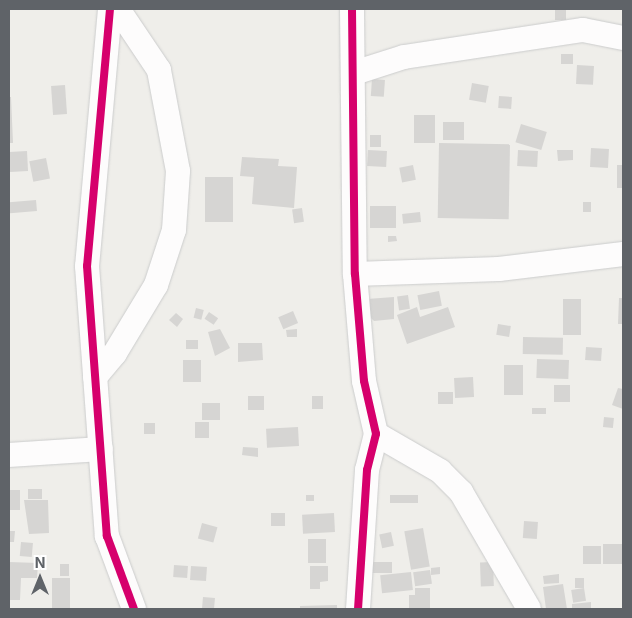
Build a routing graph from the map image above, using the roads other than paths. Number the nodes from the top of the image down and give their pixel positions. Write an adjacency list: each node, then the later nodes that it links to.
1 (110, 9): 8 (street)
2 (118, 9): 8 (street)
3 (352, 9): 5 (street)
4 (623, 38): 5 (street)
5 (354, 73): 7 (street)
6 (623, 254): 7 (street)
7 (355, 274): 9 (street)
8 (96, 377): 10 (street)
9 (376, 434): 13 (street); 14 (street)
10 (101, 449): 11 (street); 12 (street)
11 (9, 455)
12 (134, 609)
13 (358, 609)
14 (529, 609)

